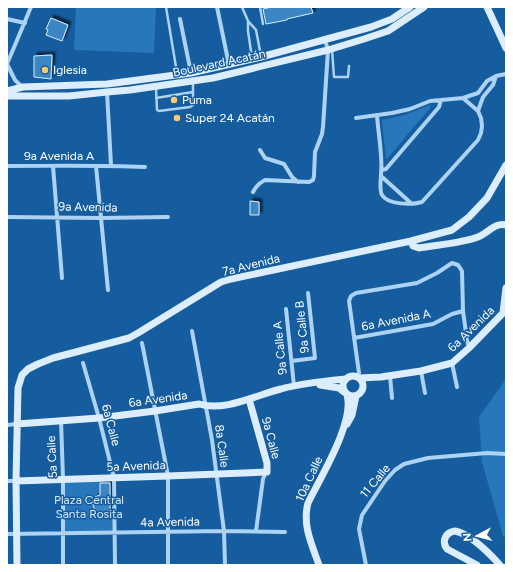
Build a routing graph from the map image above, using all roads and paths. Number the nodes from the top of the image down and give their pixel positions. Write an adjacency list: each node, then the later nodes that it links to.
1 (31, 7): 12 (street)
2 (166, 7): 24 (lane)
3 (217, 7): 20 (street)
4 (242, 7): 11 (lane)
5 (260, 7): 13 (lane)
6 (410, 7): 14 (street, Boulevard Acatán)
7 (424, 7): 16 (street, Boulevard Acatán)
8 (487, 7): 15 (street)
9 (7, 19): 12 (street)
10 (180, 19): 22 (street)
11 (248, 21): 17 (lane); 18 (lane)
12 (25, 23): 19 (street)
13 (264, 24)
14 (325, 40): 16 (street); 17 (street, Boulevard Acatán)
15 (506, 48)
16 (330, 49): 21 (lane); 26 (street, Boulevard Acatán); 50 (street)
17 (261, 57): 18 (street, Boulevard Acatán)
18 (252, 59): 20 (street, Boulevard Acatán)
19 (7, 64): 28 (street)
20 (229, 65): 22 (street, Boulevard Acatán)
21 (349, 66)
22 (191, 73): 24 (street, Boulevard Acatán)
23 (506, 74): 25 (street)
24 (177, 75): 28 (street, Boulevard Acatán)
25 (496, 76): 32 (street); 34 (street)
26 (193, 81): 27 (street, Boulevard Acatán); 31 (lane)
27 (156, 86): 30 (street, Boulevard Acatán); 35 (lane)
28 (23, 87): 29 (street, Boulevard Acatán)
29 (7, 91)
30 (107, 92): 33 (street, Boulevard Acatán); 42 (street)
31 (193, 92): 35 (lane); 35 (lane)
32 (478, 93): 34 (street); 36 (street)
33 (7, 96)
34 (483, 97): 38 (street)
35 (156, 98)
36 (463, 98): 37 (street); 38 (street)
37 (441, 100): 39 (street); 48 (street)
38 (478, 111): 52 (street)
39 (377, 115): 40 (street); 48 (street)
40 (356, 118)
41 (260, 150): 50 (street)
42 (111, 165): 46 (street, 9a Avenida A); 47 (street)
43 (506, 165): 58 (street, 7a Avenida)
44 (7, 166): 45 (street, 9a Avenida A)
45 (53, 166): 46 (street, 9a Avenida A); 54 (street)
46 (96, 166): 56 (street)
47 (145, 167)
48 (382, 170): 49 (street)
49 (381, 176): 52 (street); 52 (street)
50 (299, 182): 51 (street)
51 (253, 192)
52 (413, 204)
53 (7, 217): 54 (street, 9a Avenida)
54 (58, 217): 56 (street, 9a Avenida); 59 (street)
55 (168, 217): 56 (street, 9a Avenida)
56 (101, 218): 61 (street)
57 (506, 225): 58 (street)
58 (411, 241): 90 (street, 7a Avenida)
59 (62, 278)
60 (506, 288): 68 (street, 6a Avenida)
61 (108, 290)
62 (308, 293): 69 (street, 9a Calle B)
63 (286, 309): 69 (street, 9a Calle A)
64 (463, 311): 66 (street, 6a Avenida A); 66 (street); 68 (street)
65 (192, 331): 86 (street, 8a Calle)
66 (354, 338): 73 (street)
67 (142, 343): 87 (street)
68 (469, 348): 71 (street, 6a Avenida)
69 (292, 361): 78 (street, 9a Calle A)
70 (83, 363): 88 (street, 6a Calle)
71 (452, 363): 72 (street, 6a Avenida); 80 (street)
72 (421, 371): 74 (street, 6a Avenida); 82 (street)
73 (359, 375): 75 (street, 6a Avenida); 76 (street); 79 (street)
74 (390, 376): 75 (street, 6a Avenida); 84 (street)
75 (381, 377): 79 (street, 6a Avenida)
76 (345, 379): 77 (street, 6a Avenida); 81 (street)
77 (308, 383): 78 (street, 6a Avenida); 81 (street, 6a Avenida)
78 (294, 386): 85 (street, 6a Avenida)
79 (363, 387): 83 (street)
80 (457, 387)
81 (345, 393): 83 (street); 92 (street, 10a Calle)
82 (425, 393)
83 (356, 396): 92 (street, 10a Calle)
84 (392, 398)
85 (249, 399): 86 (street, 6a Avenida); 94 (street, 9a Calle)
86 (206, 406): 87 (street, 6a Avenida); 95 (street, 8a Calle)
87 (155, 412): 88 (street, 6a Avenida); 96 (street)
88 (99, 418): 89 (street, 6a Avenida); 97 (street, 6a Calle)
89 (60, 420): 90 (street, 6a Avenida); 98 (street, 5a Calle)
90 (18, 424): 91 (street, 6a Avenida); 100 (street, 7a Avenida)
91 (7, 425)
92 (344, 427): 114 (street, 10a Calle)
93 (506, 454): 115 (street, 11 Calle)
94 (266, 472): 95 (street, 5a Avenida); 101 (street, 9a Calle)
95 (216, 474): 96 (street, 5a Avenida); 102 (street, 8a Calle)
96 (168, 476): 97 (street, 5a Avenida); 103 (street)
97 (114, 478): 98 (street, 5a Avenida); 108 (street, 6a Calle)
98 (63, 480): 100 (street, 5a Avenida); 107 (street, 5a Calle)
99 (7, 481): 100 (street, 5a Avenida)
100 (16, 481): 106 (street, 7a Avenida)
101 (256, 530): 102 (street, 4a Avenida); 104 (street, 4a Avenida)
102 (224, 531): 103 (street, 4a Avenida); 113 (street, 8a Calle)
103 (168, 532): 108 (street, 4a Avenida); 112 (street)
104 (285, 532)
105 (7, 534): 106 (street, 4a Avenida)
106 (16, 534): 107 (street, 4a Avenida); 109 (street, 7a Avenida)
107 (63, 534): 108 (street, 4a Avenida); 110 (street, 5a Calle)
108 (114, 534): 111 (street, 6a Calle)
109 (17, 565)
110 (64, 565)
111 (114, 565)
112 (168, 565)
113 (225, 565)
114 (319, 565)
115 (366, 565)
116 (477, 565): 117 (street)
117 (500, 565)

